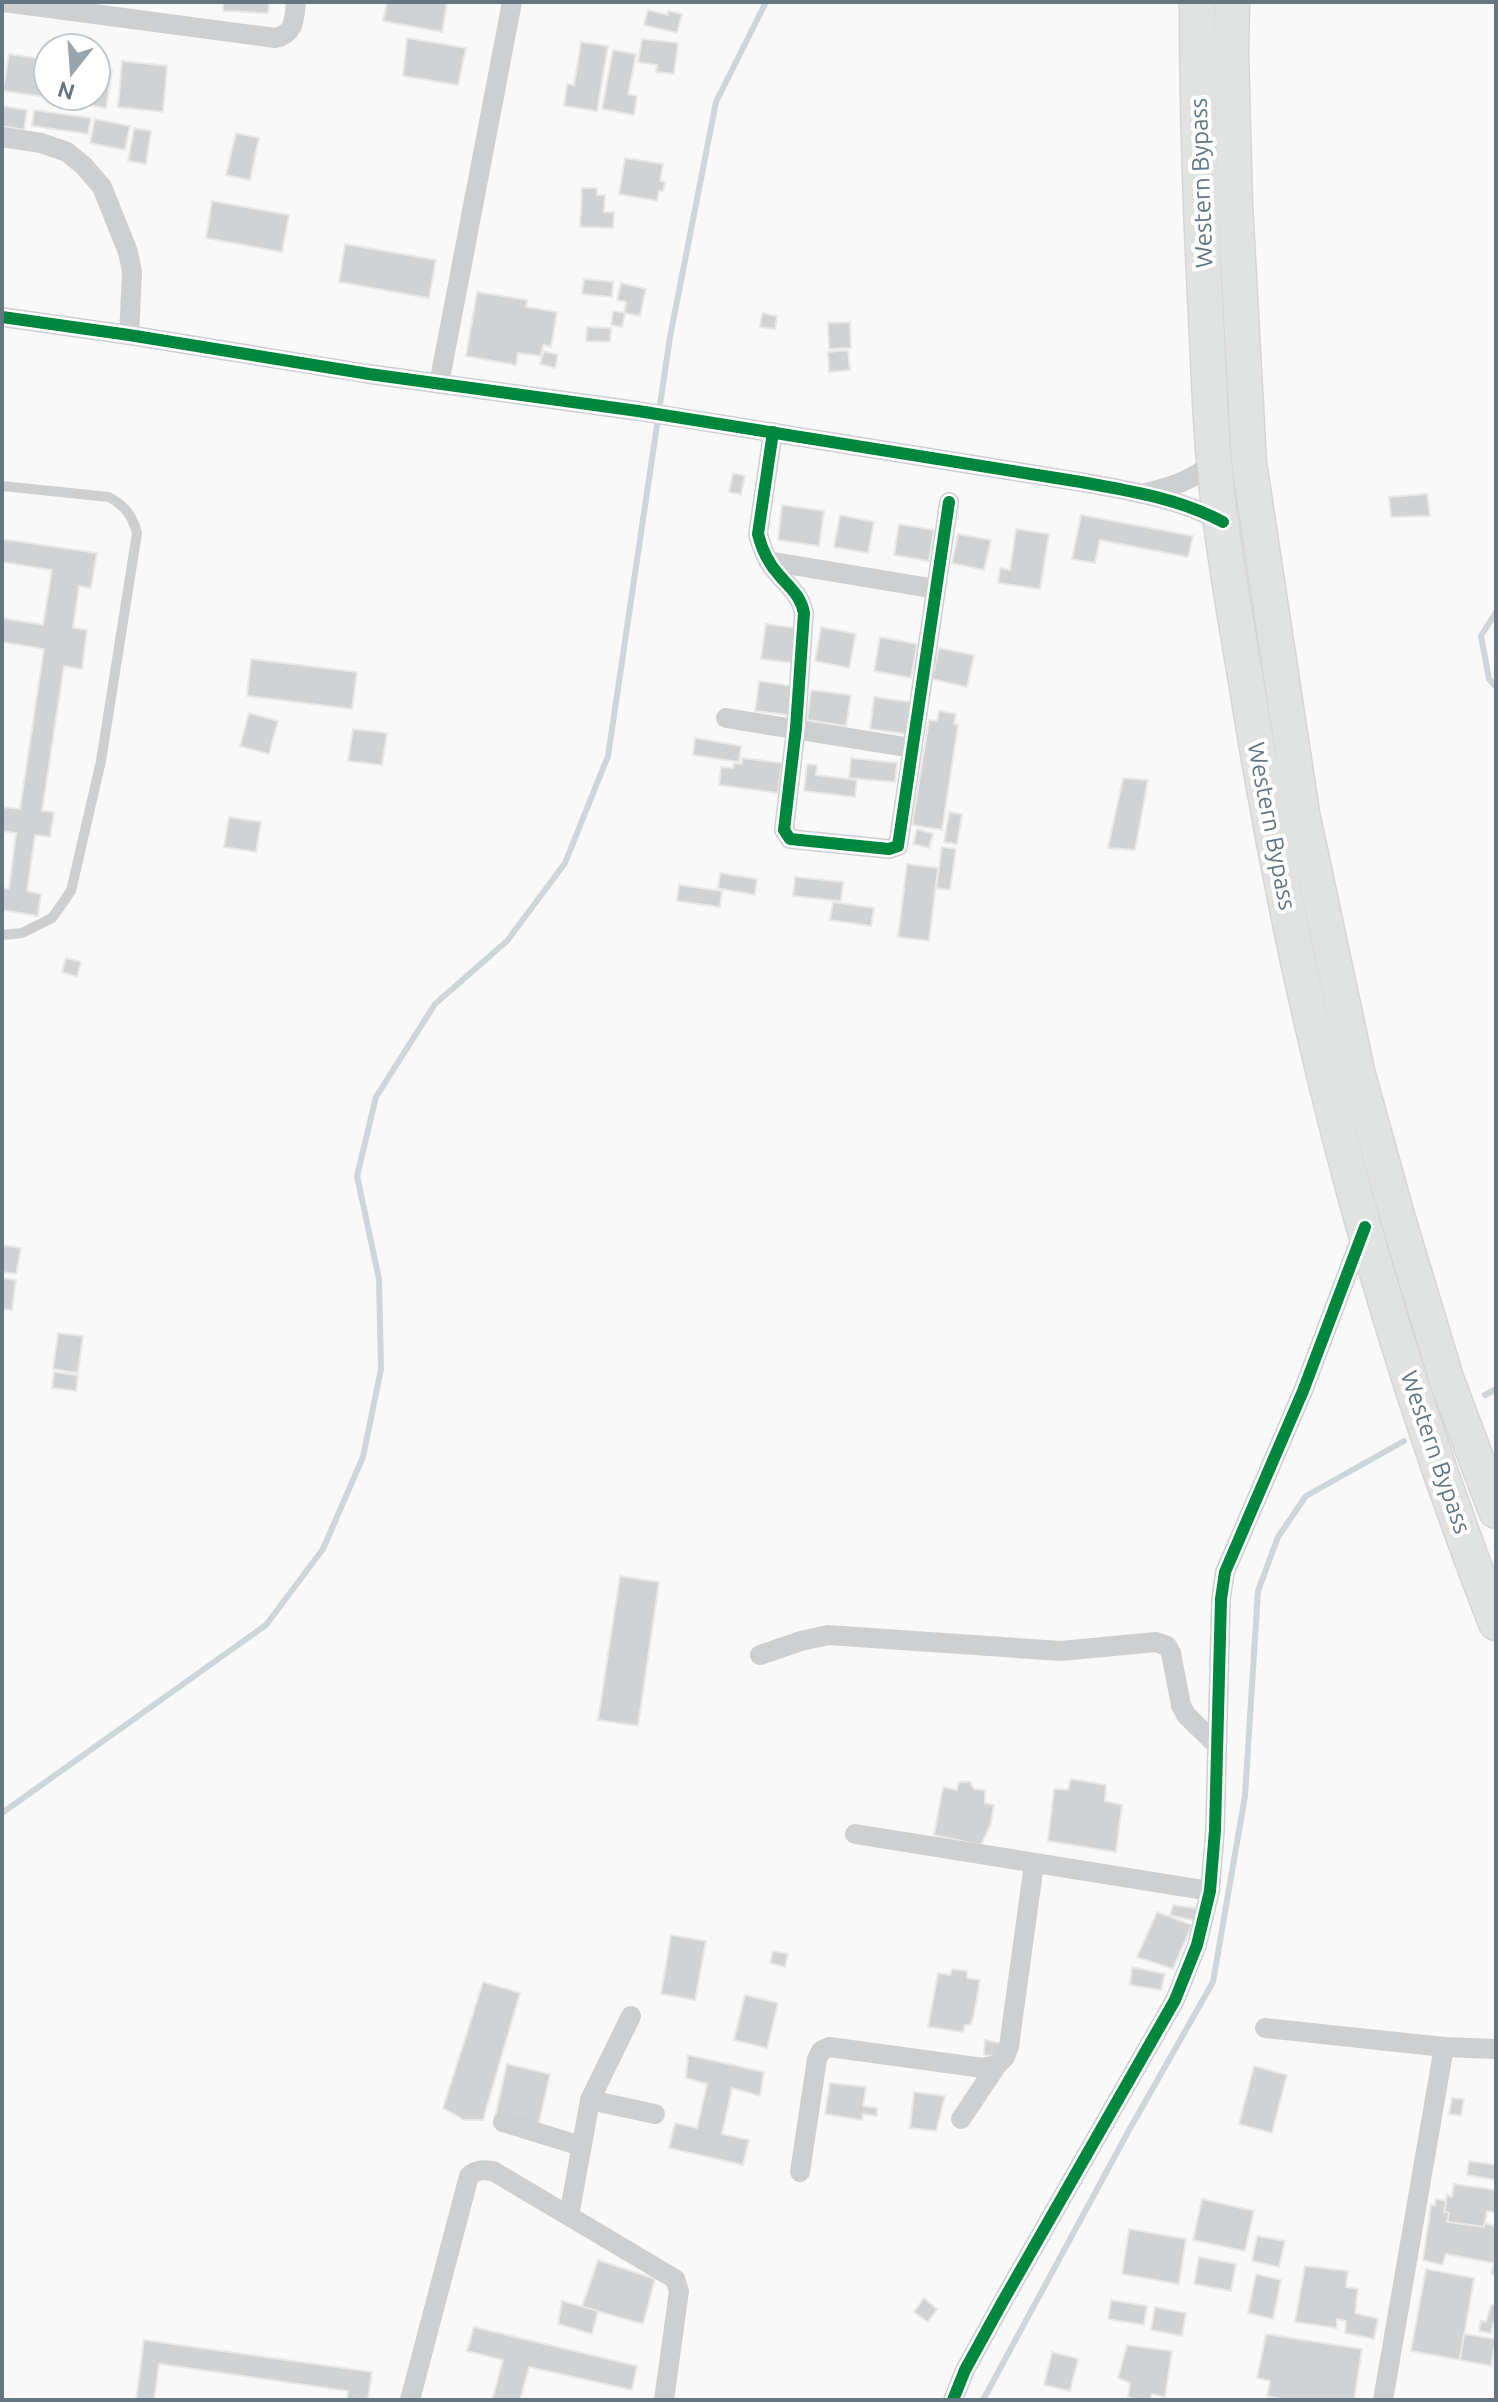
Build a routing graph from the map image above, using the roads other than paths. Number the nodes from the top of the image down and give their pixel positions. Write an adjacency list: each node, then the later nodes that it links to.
1 (4, 2): 6 (street)
2 (296, 2): 6 (street)
3 (512, 2): 10 (street)
4 (1197, 2): 12 (main road, Western Bypass)
5 (1232, 2): 24 (main road, Western Bypass)
6 (96, 8)
7 (2, 137): 9 (street)
8 (2, 317): 9 (street)
9 (129, 335): 10 (street)
10 (439, 384): 11 (street)
11 (773, 432): 14 (street); 17 (street)
12 (1214, 462): 14 (street); 16 (main road, Western Bypass)
13 (2, 486): 22 (lane)
14 (1145, 493): 16 (street)
15 (949, 502): 18 (street)
16 (1223, 522): 23 (main road, Western Bypass)
17 (768, 561): 18 (street); 20 (street)
18 (936, 589): 21 (street)
19 (726, 718): 20 (street)
20 (796, 728): 21 (street); 21 (street)
21 (912, 748)
22 (2, 935)
23 (1365, 1227): 25 (main road, Western Bypass); 27 (street)
24 (1494, 1500)
25 (1496, 1623)
26 (760, 1655): 27 (street)
27 (1217, 1745): 30 (street)
28 (855, 1834): 29 (street)
29 (1034, 1864): 30 (street); 35 (street)
30 (1210, 1891): 45 (street)
31 (631, 2016): 36 (street)
32 (1265, 2028): 33 (street)
33 (1444, 2047): 34 (street); 46 (street)
34 (1496, 2049)
35 (997, 2065): 38 (street); 41 (street)
36 (590, 2100): 37 (street); 40 (street)
37 (655, 2114)
38 (961, 2119)
39 (503, 2122): 40 (street)
40 (581, 2146): 42 (street)
41 (800, 2172)
42 (569, 2216): 43 (street); 44 (street)
43 (410, 2400)
44 (664, 2400)
45 (953, 2400)
46 (1383, 2400)

